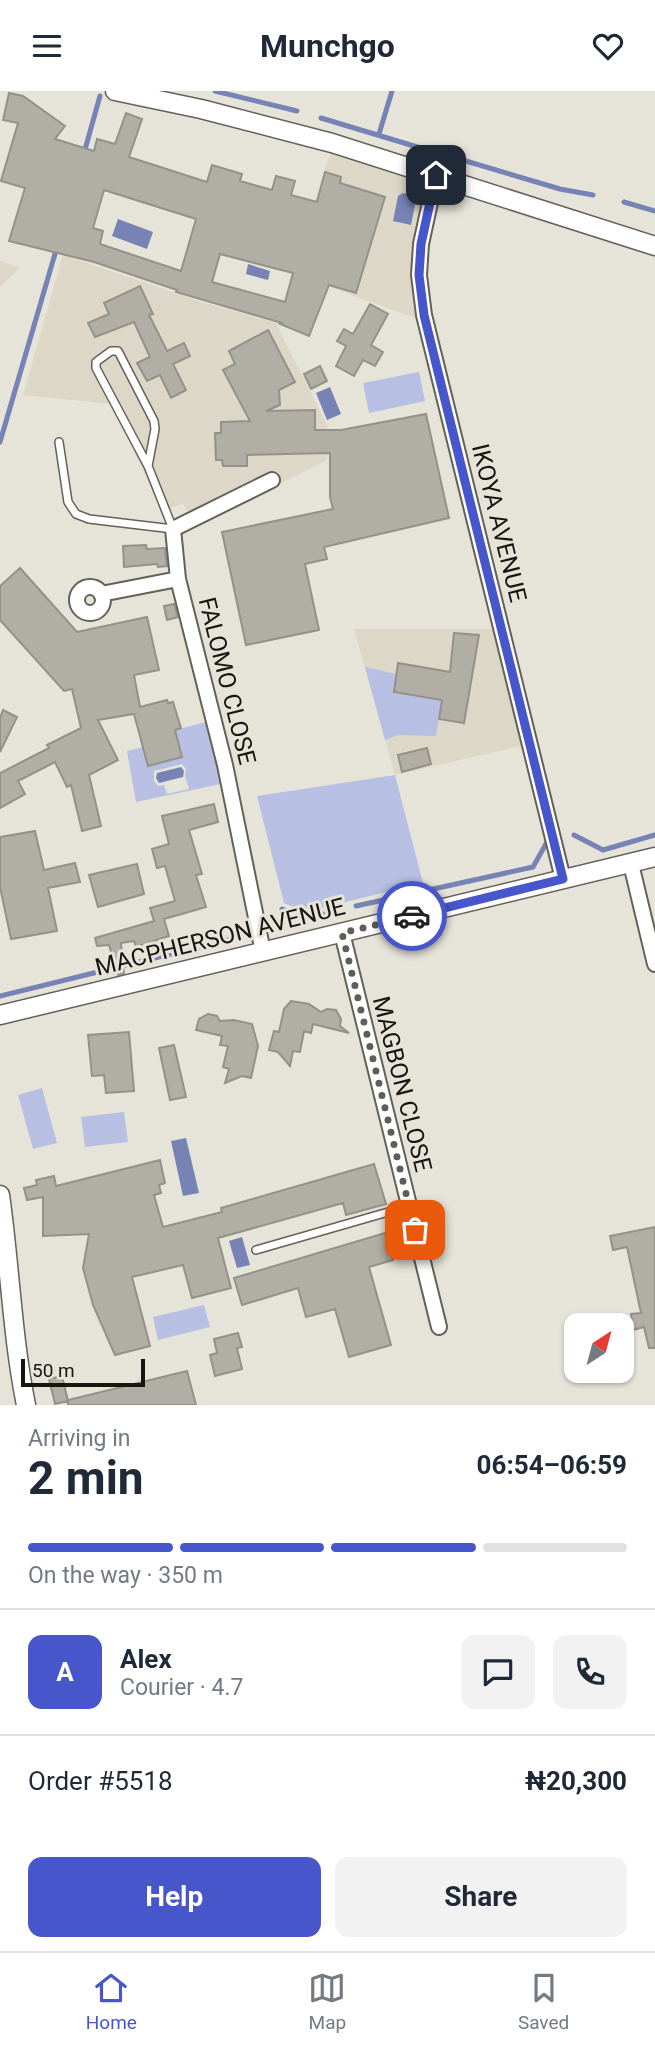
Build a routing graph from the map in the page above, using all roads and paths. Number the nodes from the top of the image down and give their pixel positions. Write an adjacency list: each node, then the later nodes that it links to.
1 (115, 91): 2 (street)
2 (436, 175): 3 (street); 12 (street, IKOYA AVENUE)
3 (655, 246)
4 (59, 442): 7 (lane)
5 (148, 466): 5 (lane); 7 (lane)
6 (272, 480): 7 (street)
7 (173, 529): 8 (street, FALOMO CLOSE)
8 (178, 579): 9 (street); 14 (street, FALOMO CLOSE)
9 (101, 594)
10 (655, 857): 11 (street, MACPHERSON AVENUE)
11 (631, 864): 12 (street, MACPHERSON AVENUE); 15 (street)
12 (563, 879): 13 (street, MACPHERSON AVENUE)
13 (342, 933): 14 (street, MACPHERSON AVENUE); 18 (street, MAGBON CLOSE)
14 (264, 952): 16 (street, MACPHERSON AVENUE)
15 (655, 964)
16 (0, 1015)
17 (0, 1195): 21 (street)
18 (409, 1206): 19 (lane); 20 (street, MAGBON CLOSE)
19 (256, 1250)
20 (439, 1327)
21 (26, 1405)

